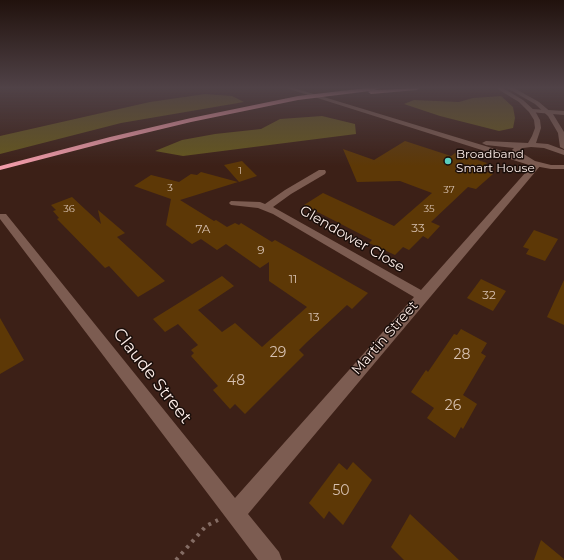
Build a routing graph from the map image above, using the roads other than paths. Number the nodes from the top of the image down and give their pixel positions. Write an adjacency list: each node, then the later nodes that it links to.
1 (219, 114): 11 (highway)
2 (376, 114): 5 (street)
3 (534, 114): 6 (street)
4 (550, 114): 8 (street)
5 (437, 133): 7 (street); 10 (street)
6 (531, 145): 7 (street); 9 (street)
7 (521, 146): 10 (street)
8 (564, 147)
9 (564, 153)
10 (532, 163): 12 (street); 17 (street, Martin Street)
11 (0, 168)
12 (564, 169)
13 (322, 172): 15 (street, Glendower Close)
14 (234, 203): 15 (street, Glendower Close)
15 (267, 207): 17 (street, Glendower Close)
16 (3, 216): 18 (street, Claude Street)
17 (422, 296): 18 (street, Martin Street)
18 (235, 512): 19 (street, Claude Street)
19 (271, 560)

